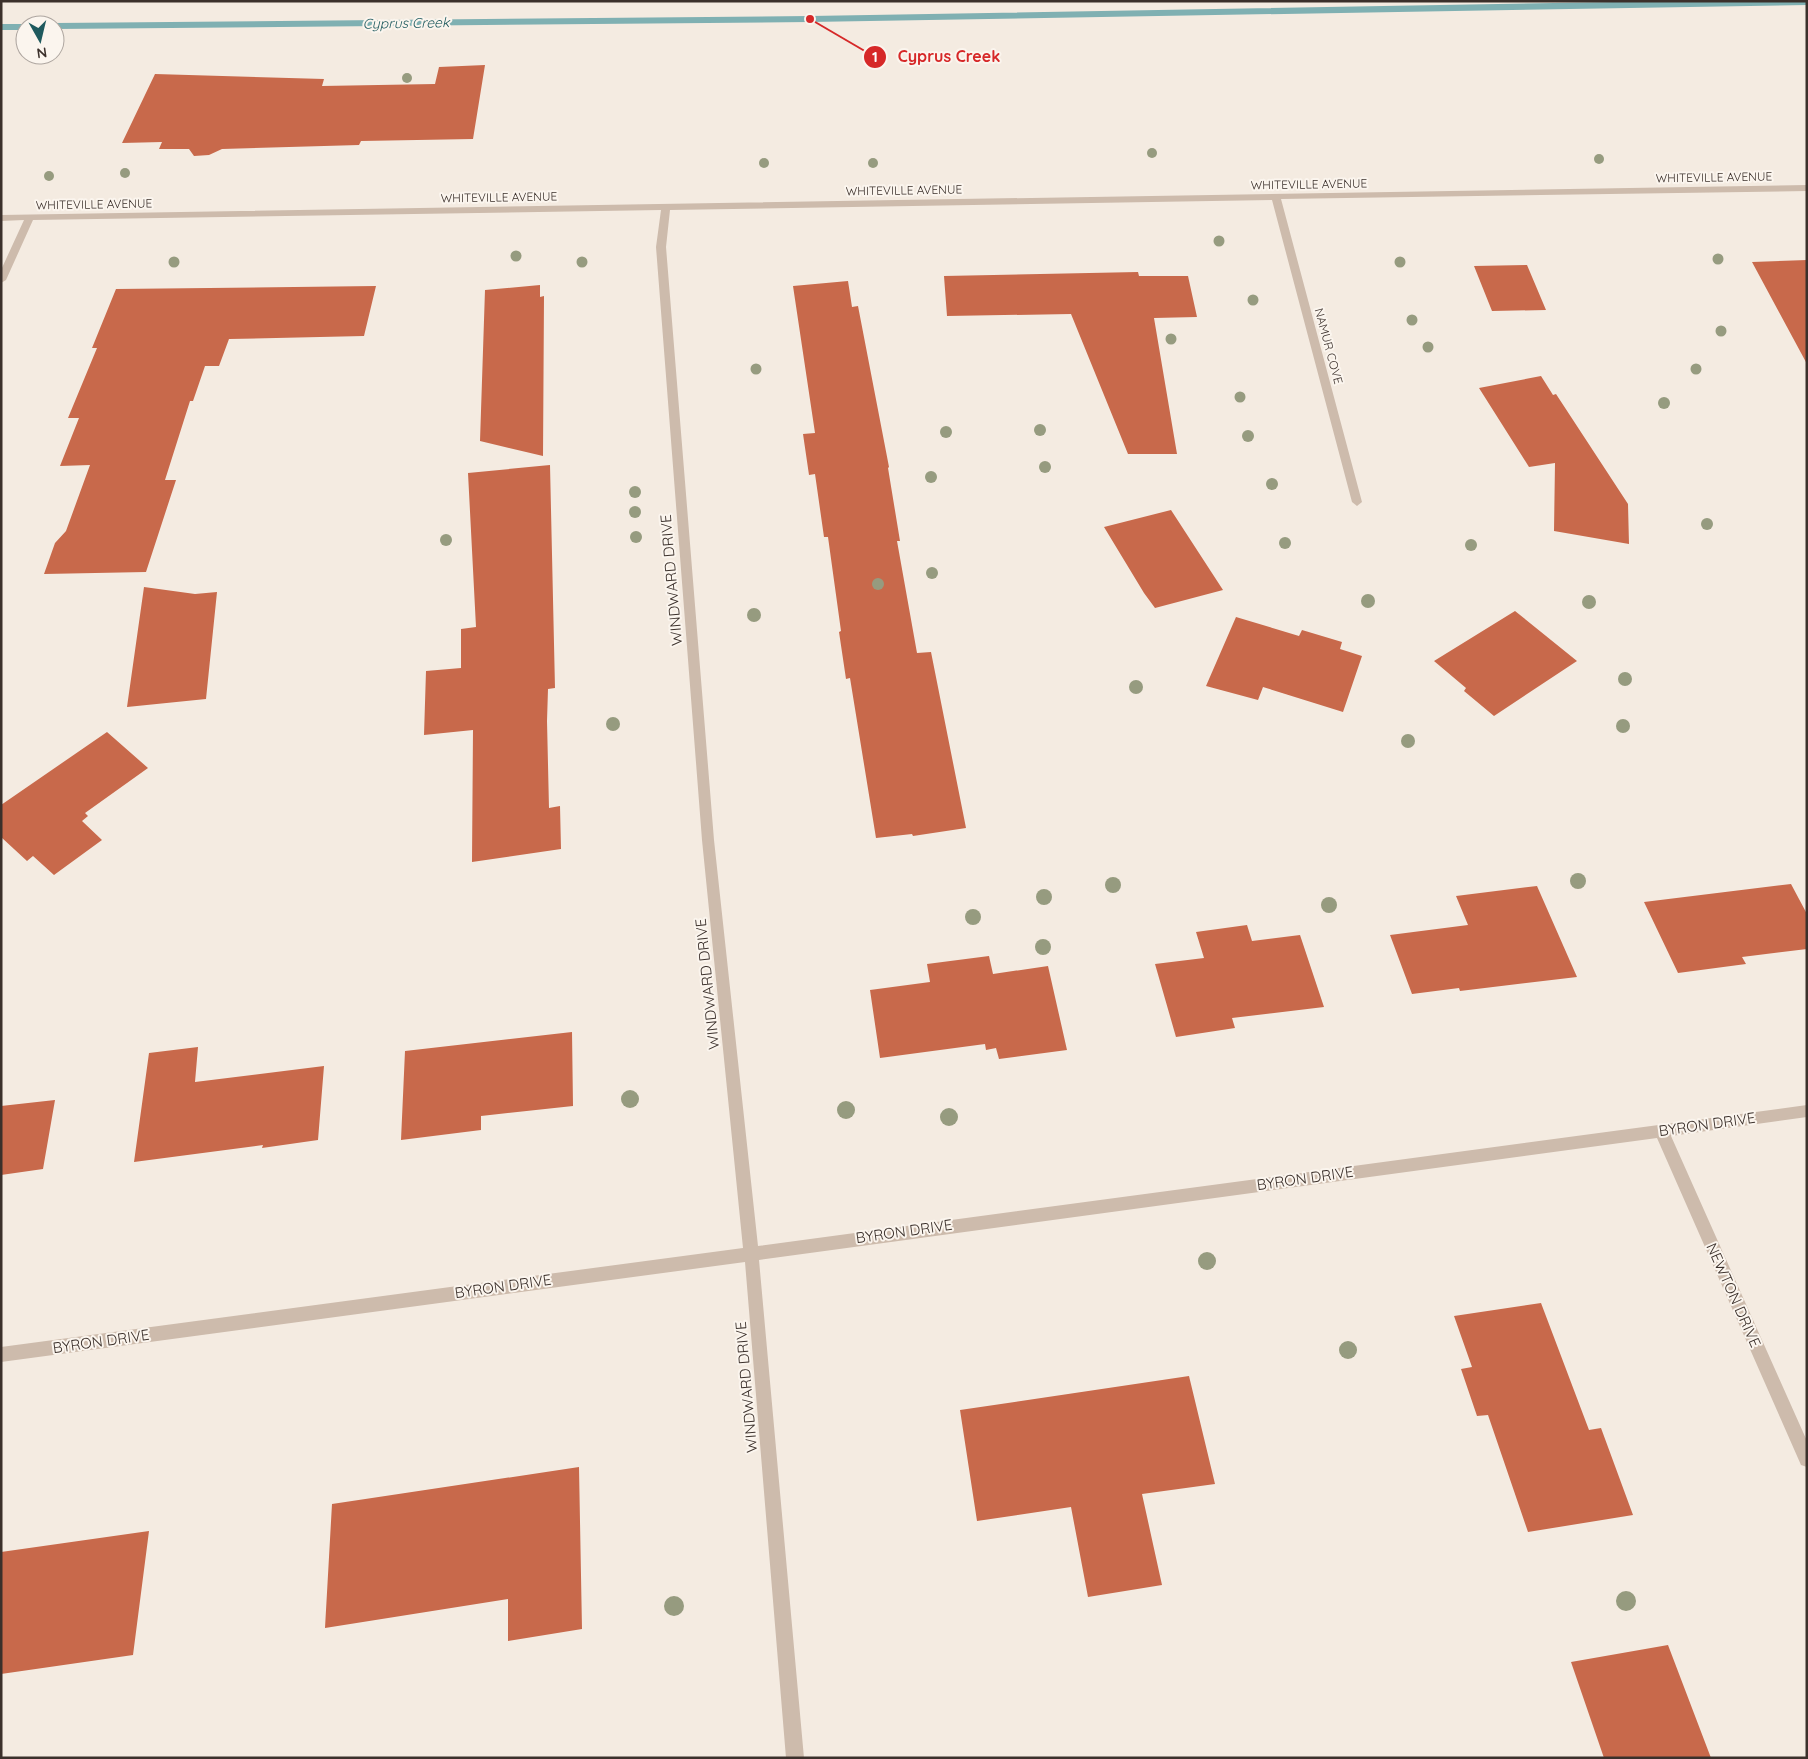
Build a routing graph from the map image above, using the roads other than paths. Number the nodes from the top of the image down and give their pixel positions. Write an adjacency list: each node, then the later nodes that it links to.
1 (1807, 188): 2 (street, WHITEVILLE AVENUE)
2 (1276, 197): 3 (street, WHITEVILLE AVENUE); 7 (street, NAMUR COVE)
3 (666, 206): 5 (street, WHITEVILLE AVENUE); 10 (street, WINDWARD DRIVE)
4 (1, 218): 5 (street, WHITEVILLE AVENUE)
5 (30, 218): 6 (street)
6 (1, 280)
7 (1356, 502)
8 (1807, 1110): 9 (street, BYRON DRIVE)
9 (1661, 1130): 10 (street, BYRON DRIVE); 12 (street, NEWTON DRIVE)
10 (751, 1252): 11 (street, BYRON DRIVE); 13 (street, WINDWARD DRIVE)
11 (1, 1355)
12 (1807, 1459)
13 (795, 1758)

